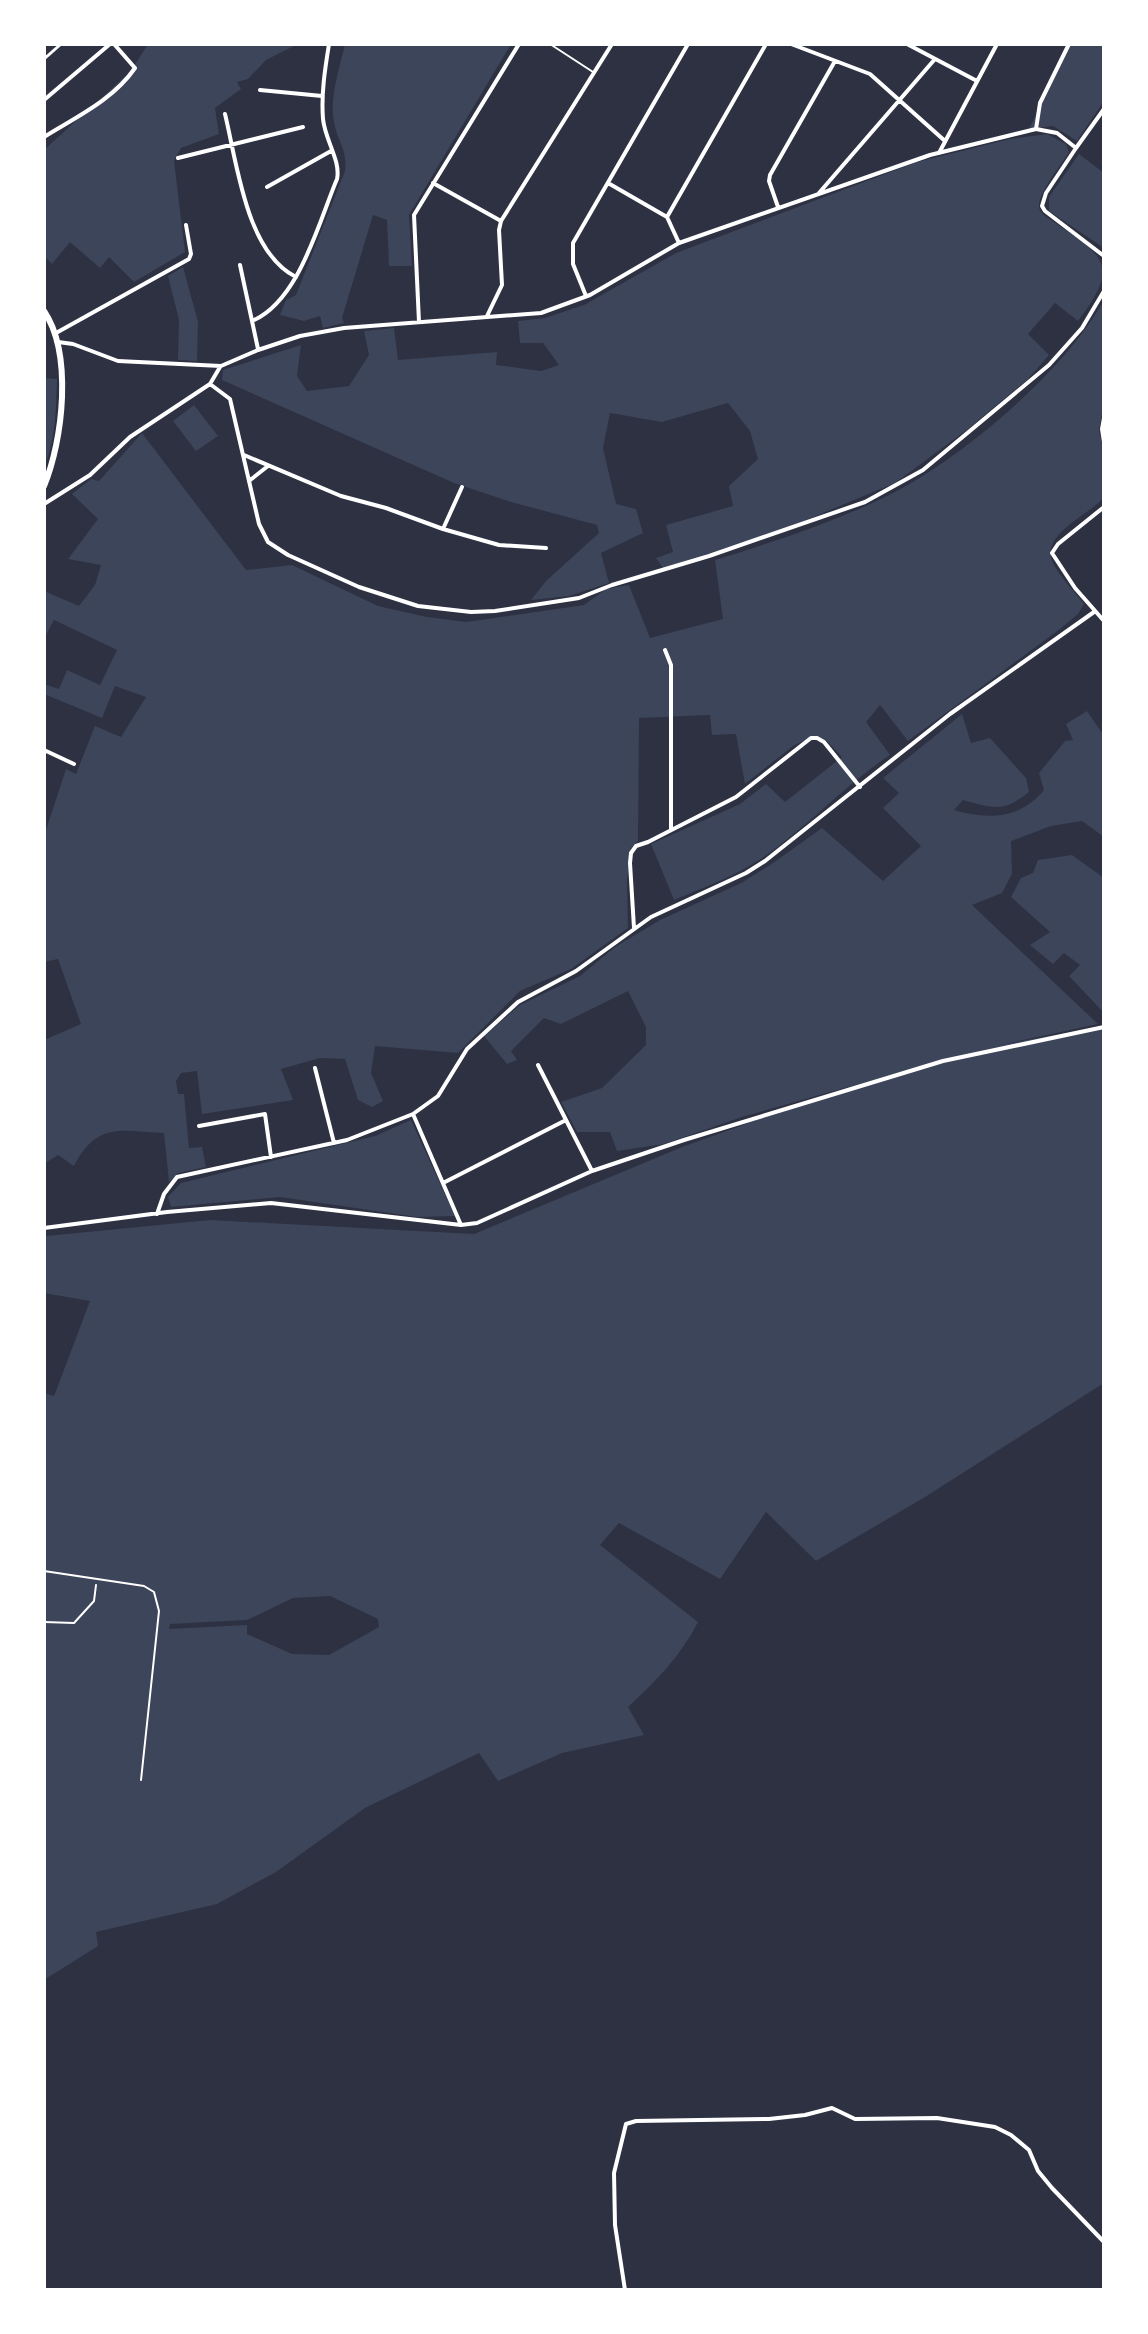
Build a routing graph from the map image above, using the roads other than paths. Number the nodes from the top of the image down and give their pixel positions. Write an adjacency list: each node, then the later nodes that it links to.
1 (61, 44): 13 (street)
2 (112, 44): 20 (street); 26 (street)
3 (329, 44): 19 (street)
4 (519, 44): 33 (street)
5 (550, 44): 16 (lane)
6 (612, 44): 16 (street)
7 (688, 44): 34 (street)
8 (766, 44): 38 (street)
9 (791, 44): 15 (street)
10 (907, 44): 14 (street)
11 (997, 44): 17 (street)
12 (1069, 44): 25 (street)
13 (44, 59)
14 (935, 59): 17 (street); 21 (street)
15 (835, 61): 21 (street); 37 (street)
16 (594, 73): 39 (street)
17 (977, 81): 27 (street)
18 (260, 90): 19 (street)
19 (322, 96): 30 (street)
20 (44, 100)
21 (899, 100): 27 (street); 36 (street)
22 (1104, 109): 29 (street)
23 (225, 114): 28 (street)
24 (303, 127): 28 (street)
25 (1036, 129): 29 (street); 31 (street)
26 (44, 136)
27 (945, 141): 31 (street)
28 (233, 145): 32 (street); 44 (street)
29 (1076, 148): 42 (street)
30 (331, 151): 35 (street); 44 (street)
31 (939, 153): 36 (street)
32 (178, 158)
33 (433, 183): 39 (street); 50 (street)
34 (608, 183): 38 (street); 46 (street)
35 (267, 187)
36 (819, 193): 37 (street)
37 (778, 207): 41 (street)
38 (667, 217): 41 (street)
39 (501, 221): 48 (street)
40 (186, 225): 51 (street)
41 (679, 243): 46 (street)
42 (1104, 256)
43 (240, 265): 49 (street)
44 (296, 277): 49 (street)
45 (1104, 291): 60 (street)
46 (586, 296): 48 (street)
47 (44, 311): 51 (main road)
48 (487, 316): 50 (street)
49 (252, 321): 53 (street)
50 (419, 322): 53 (street)
51 (56, 333): 52 (main road)
52 (58, 342): 54 (street); 61 (main road)
53 (258, 350): 54 (street)
54 (221, 366): 55 (street)
55 (210, 384): 58 (street); 63 (street)
56 (1104, 418): 57 (street)
57 (1104, 442)
58 (243, 455): 59 (street); 60 (street)
59 (268, 466): 60 (street); 65 (street)
60 (249, 481)
61 (44, 486)
62 (462, 487): 65 (street)
63 (44, 504)
64 (1104, 507): 67 (street)
65 (443, 529): 66 (street)
66 (546, 548)
67 (1094, 612): 68 (street); 72 (street)
68 (1104, 621)
69 (665, 650): 73 (street)
70 (44, 750): 71 (street)
71 (74, 764)
72 (860, 787): 73 (street); 74 (street)
73 (671, 829): 74 (street)
74 (634, 928): 78 (street)
75 (1104, 1027): 83 (street)
76 (538, 1065): 79 (street)
77 (315, 1068): 81 (street)
78 (413, 1114): 81 (street); 84 (street)
79 (566, 1120): 83 (street); 84 (street)
80 (199, 1126): 82 (street)
81 (334, 1143): 82 (street)
82 (271, 1157): 85 (street)
83 (592, 1171): 86 (street)
84 (443, 1183): 86 (street)
85 (157, 1214): 86 (street); 87 (street)
86 (461, 1225)
87 (44, 1228)
88 (44, 1571): 89 (lane)
89 (141, 1780)
90 (1104, 2242): 91 (street)
91 (625, 2290)

